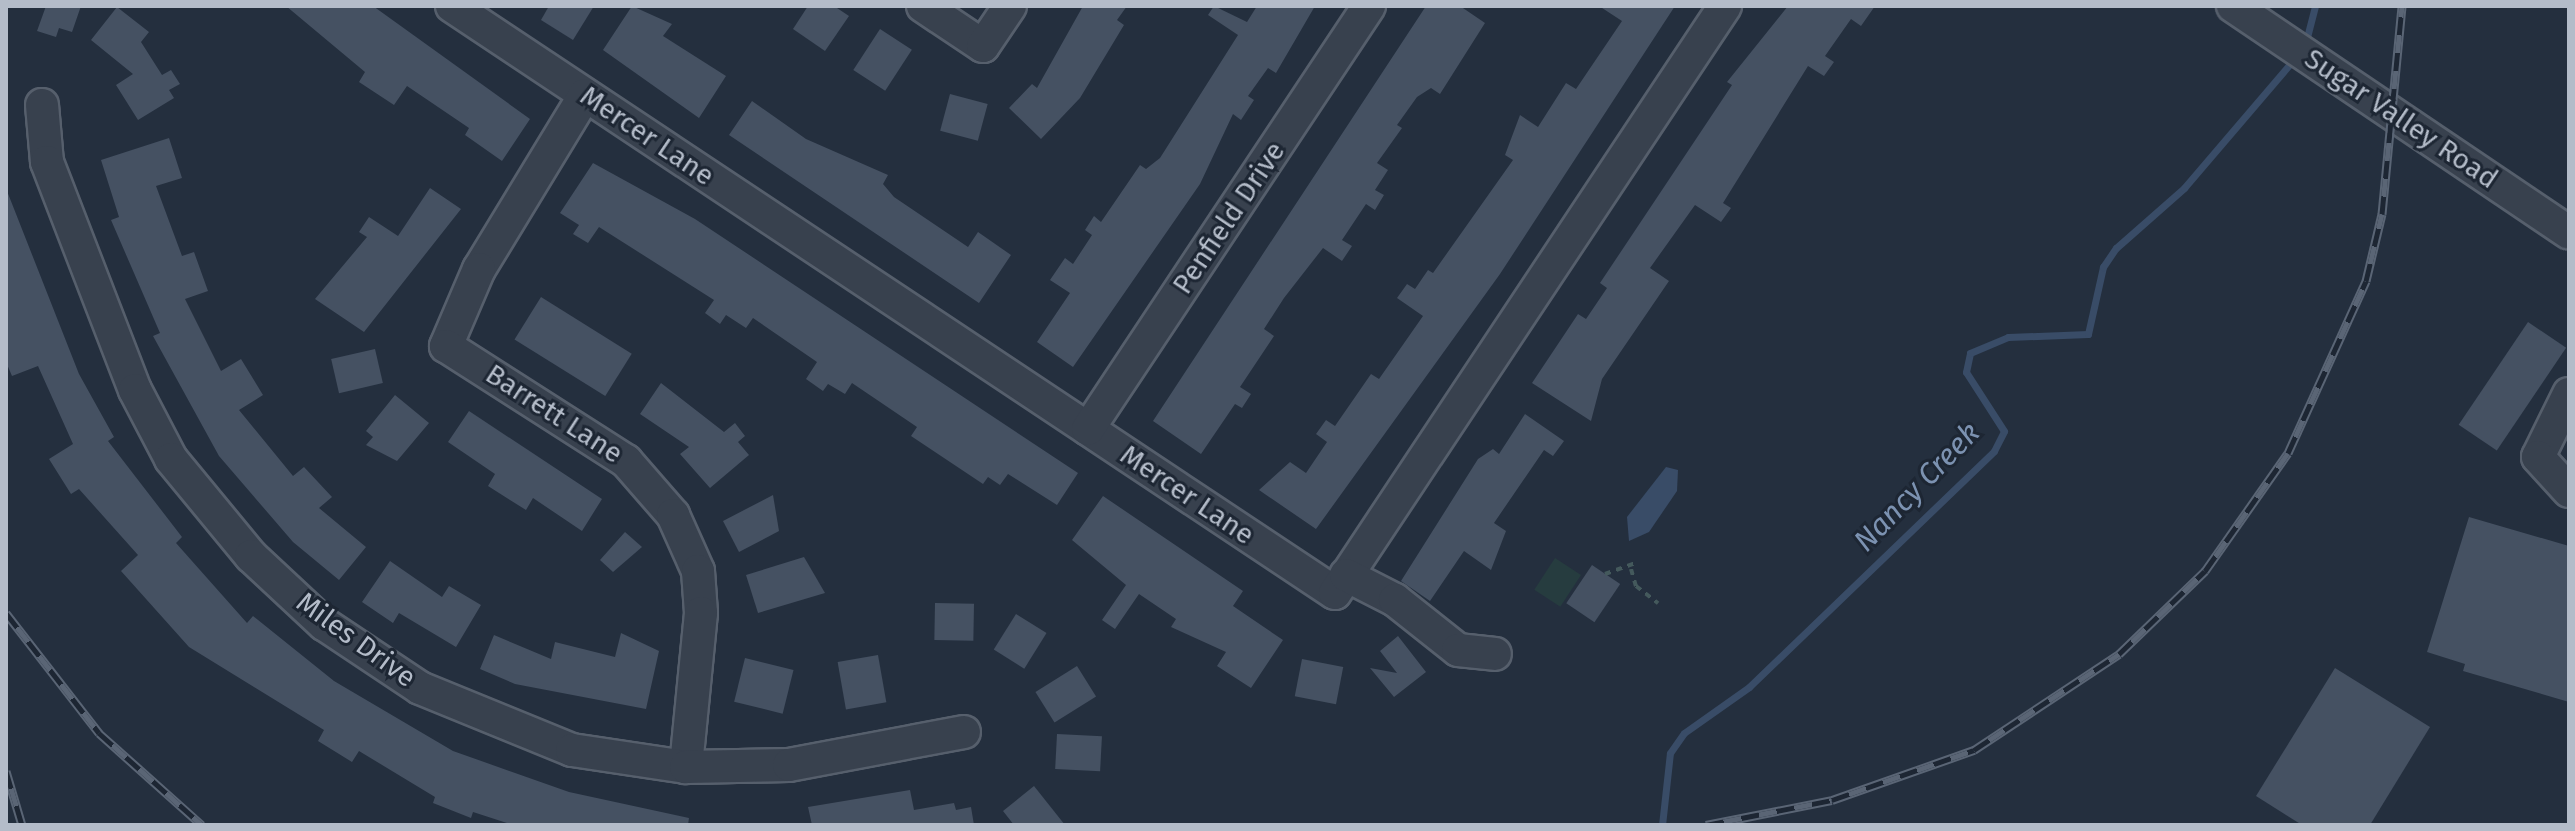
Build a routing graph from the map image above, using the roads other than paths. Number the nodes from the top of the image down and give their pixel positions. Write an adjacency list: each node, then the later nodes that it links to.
1 (452, 6): 7 (street, Mercer Lane)
2 (923, 6): 3 (street)
3 (1010, 6)
4 (1369, 6): 11 (street, Penfield Drive)
5 (1725, 6): 13 (street)
6 (2233, 6): 9 (street, Sugar Valley Road)
7 (585, 95): 11 (street, Mercer Lane); 16 (street, Barrett Lane)
8 (42, 105): 16 (street, Miles Drive)
9 (2569, 233)
10 (2569, 394): 12 (street)
11 (1088, 429): 13 (street, Mercer Lane)
12 (2569, 491)
13 (1346, 575): 14 (street)
14 (1495, 654)
15 (964, 732): 16 (street, Miles Drive)
16 (686, 767)

